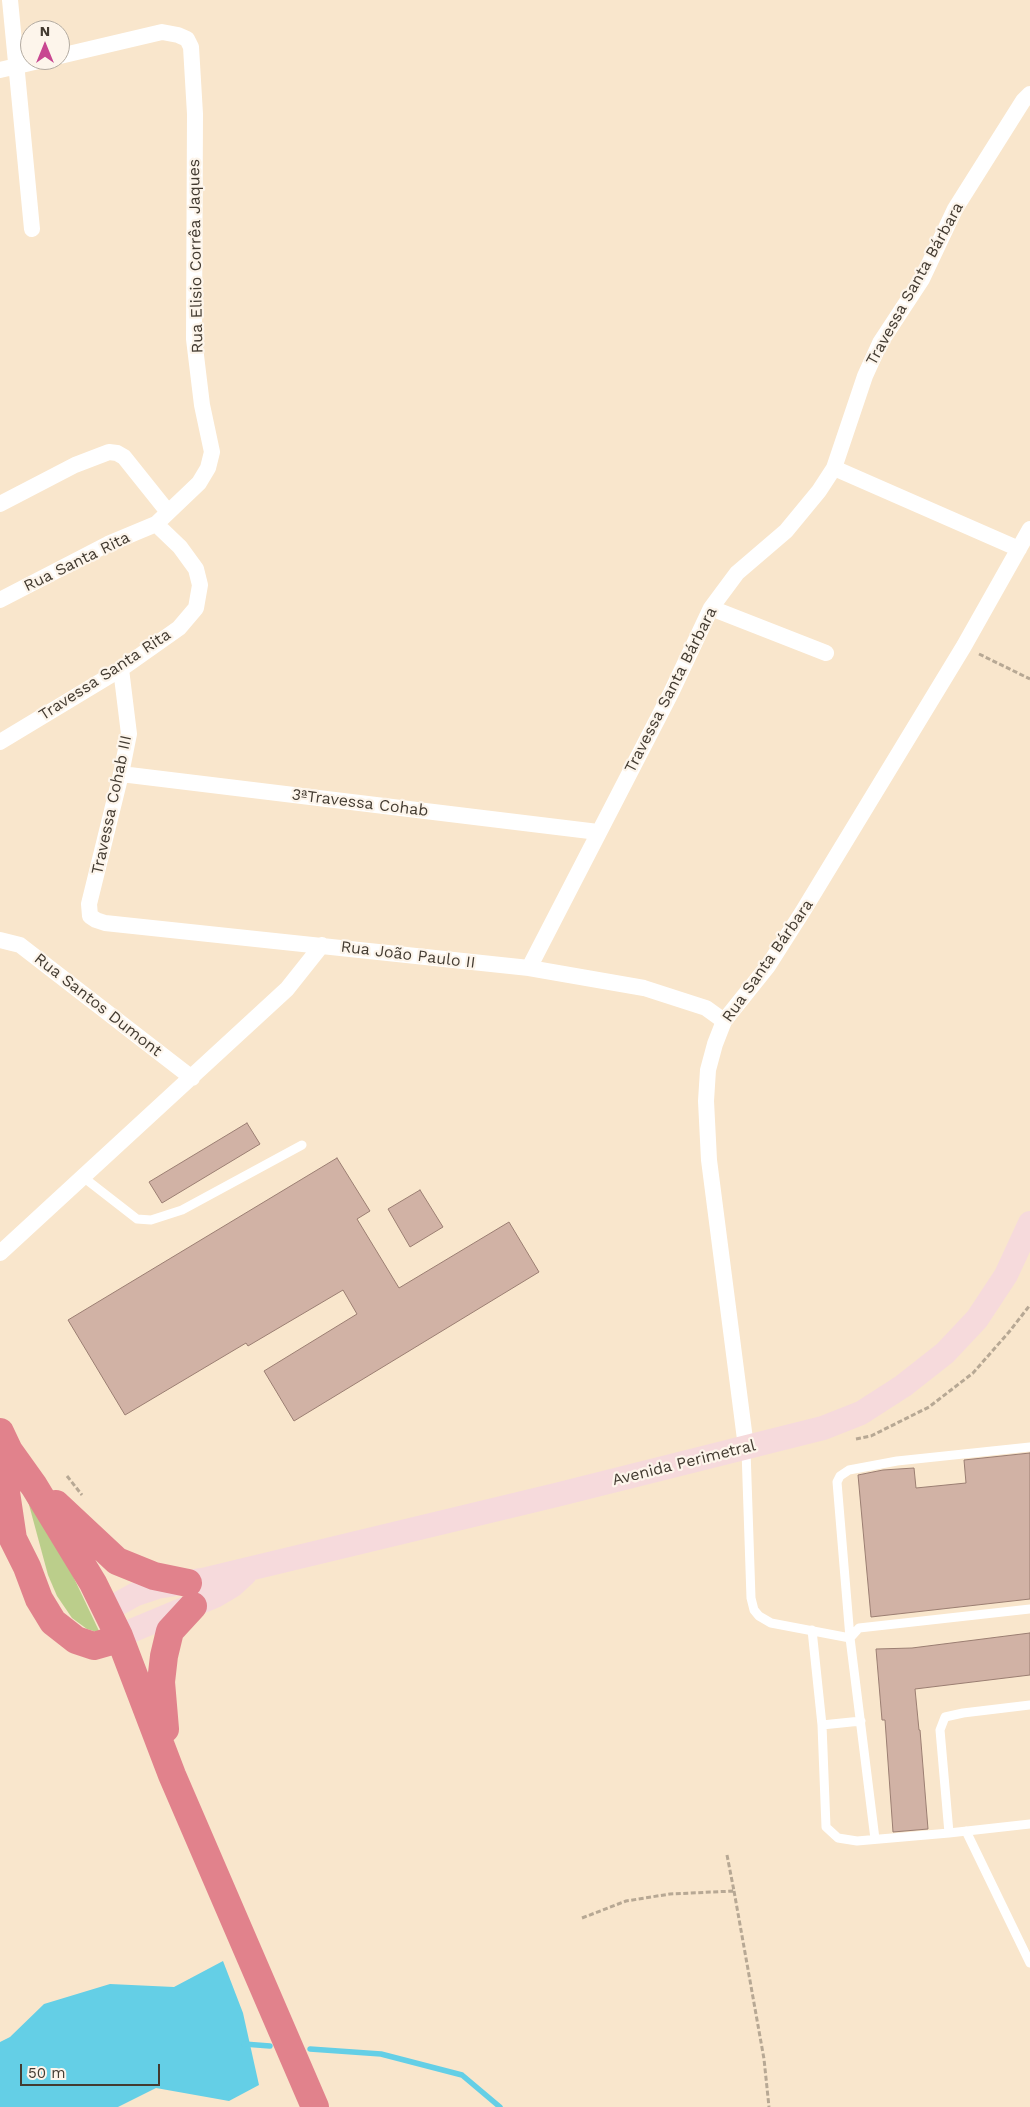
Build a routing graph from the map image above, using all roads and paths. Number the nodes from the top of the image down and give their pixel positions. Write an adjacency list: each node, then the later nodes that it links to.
1 (10, 0): 3 (street)
2 (70, 54): 8 (street, Rua Elisio Corrêa Jaques)
3 (8, 68): 5 (street)
4 (1030, 94): 6 (street, Travessa Santa Bárbara)
5 (32, 229)
6 (834, 468): 11 (street); 13 (street, Travessa Santa Bárbara)
7 (0, 504): 8 (street)
8 (168, 512): 9 (street, Rua Elisio Corrêa Jaques)
9 (156, 524): 12 (street, Rua Santa Rita); 16 (street, Travessa Santa Rita)
10 (1030, 529): 11 (street, Rua Santa Bárbara)
11 (1019, 549): 14 (street, Rua Santa Bárbara)
12 (0, 600)
13 (711, 608): 15 (street); 20 (street, Travessa Santa Bárbara)
14 (964, 646): 17 (path); 25 (street, Rua Santa Bárbara)
15 (826, 653)
16 (121, 669): 18 (street, Travessa Santa Rita); 19 (street, Travessa Cohab III)
17 (1030, 679)
18 (0, 742)
19 (121, 774): 20 (street, 3ªTravessa Cohab); 21 (street, Travessa Cohab III)
20 (598, 832): 24 (street, Travessa Santa Bárbara)
21 (89, 911): 23 (street, Rua João Paulo II)
22 (0, 940): 26 (street, Rua Santos Dumont)
23 (322, 945): 24 (street, Rua João Paulo II); 26 (street)
24 (529, 968): 25 (street, Rua João Paulo II)
25 (724, 1021): 31 (street, Rua Santa Bárbara)
26 (192, 1078): 28 (street)
27 (302, 1145): 28 (lane)
28 (84, 1177): 30 (street)
29 (1030, 1223): 31 (main road, Avenida Perimetral)
30 (0, 1253)
31 (746, 1447): 37 (main road, Avenida Perimetral); 40 (lane)
32 (1030, 1447): 42 (lane)
33 (5, 1450): 35 (highway); 41 (highway)
34 (67, 1476): 36 (path)
35 (34, 1486): 37 (highway); 39 (highway)
36 (84, 1497)
37 (190, 1595): 39 (main road); 41 (main road); 46 (highway)
38 (1030, 1609): 42 (lane)
39 (105, 1610): 41 (highway)
40 (812, 1630): 42 (lane); 45 (lane)
41 (119, 1636): 46 (highway)
42 (850, 1638): 44 (lane)
43 (1030, 1705): 49 (lane)
44 (861, 1721): 45 (lane); 50 (lane)
45 (822, 1725): 50 (lane)
46 (172, 1774): 55 (highway)
47 (1030, 1824): 48 (lane)
48 (966, 1831): 49 (lane); 54 (lane)
49 (950, 1832): 50 (lane)
50 (875, 1839)
51 (727, 1854): 52 (path)
52 (734, 1891): 53 (path); 56 (path)
53 (582, 1918)
54 (1030, 1963)
55 (315, 2107)
56 (768, 2107)

